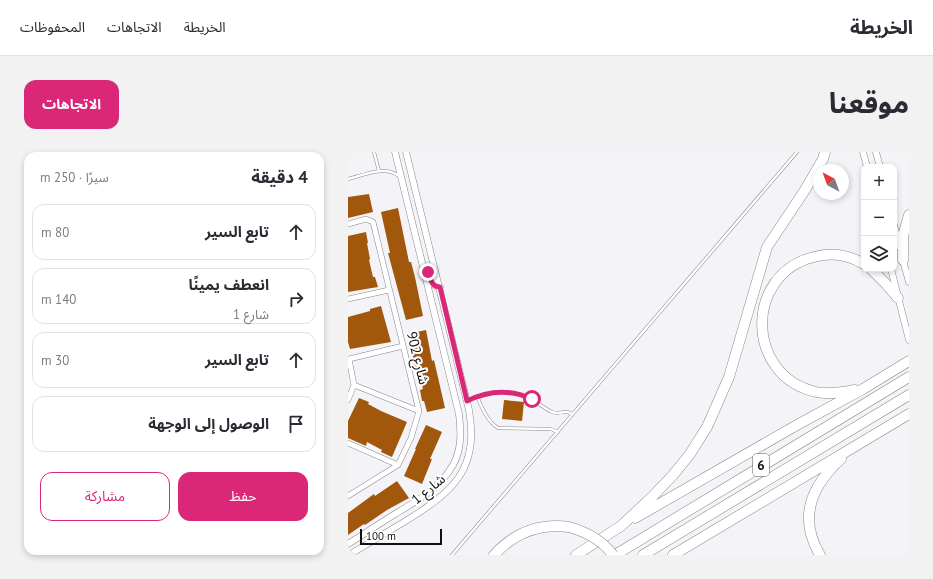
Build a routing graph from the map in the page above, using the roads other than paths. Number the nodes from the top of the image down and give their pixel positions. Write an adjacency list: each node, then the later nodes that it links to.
1 (374, 152): 10 (lane)
2 (395, 152): 11 (street, شارع 1)
3 (406, 152): 22 (street, شارع 1)
4 (796, 152): 37 (lane)
5 (824, 152): 44 (highway)
6 (863, 152): 8 (street)
7 (876, 152): 9 (street)
8 (866, 164)
9 (879, 164)
10 (379, 171): 11 (lane); 12 (lane)
11 (401, 177): 16 (street, شارع 1)
12 (348, 179)
13 (909, 215): 17 (highway)
14 (348, 224): 23 (street, شارع 902)
15 (897, 236): 17 (street)
16 (422, 260): 22 (street); 45 (street, شارع 1)
17 (903, 260): 21 (street)
18 (861, 262): 31 (highway)
19 (874, 272): 24 (highway)
20 (892, 272): 24 (street)
21 (909, 282)
22 (440, 287): 35 (street, شارع 1)
23 (389, 290): 25 (street); 27 (street, شارع 902)
24 (898, 298): 26 (street)
25 (348, 299)
26 (909, 340)
27 (403, 346): 30 (street); 36 (street, شارع 902)
28 (909, 361): 31 (highway)
29 (909, 377): 50 (highway, 6)
30 (354, 385): 34 (street); 36 (street)
31 (863, 389): 44 (highway)
32 (477, 396): 35 (lane); 37 (lane); 39 (lane)
33 (909, 396): 51 (highway, 6)
34 (348, 400)
35 (467, 401): 46 (street, شارع 1)
36 (418, 411): 42 (street, شارع 902)
37 (572, 414): 39 (lane)
38 (909, 414): 41 (highway)
39 (558, 432): 47 (lane)
40 (348, 443): 42 (street)
41 (855, 446): 52 (highway); 53 (highway)
42 (398, 465): 43 (street)
43 (348, 496)
44 (621, 526): 49 (highway)
45 (348, 544)
46 (349, 555)
47 (452, 555)
48 (494, 555): 50 (highway, bridge)
49 (576, 555)
50 (614, 555)
51 (643, 555)
52 (674, 555)
53 (820, 555)

